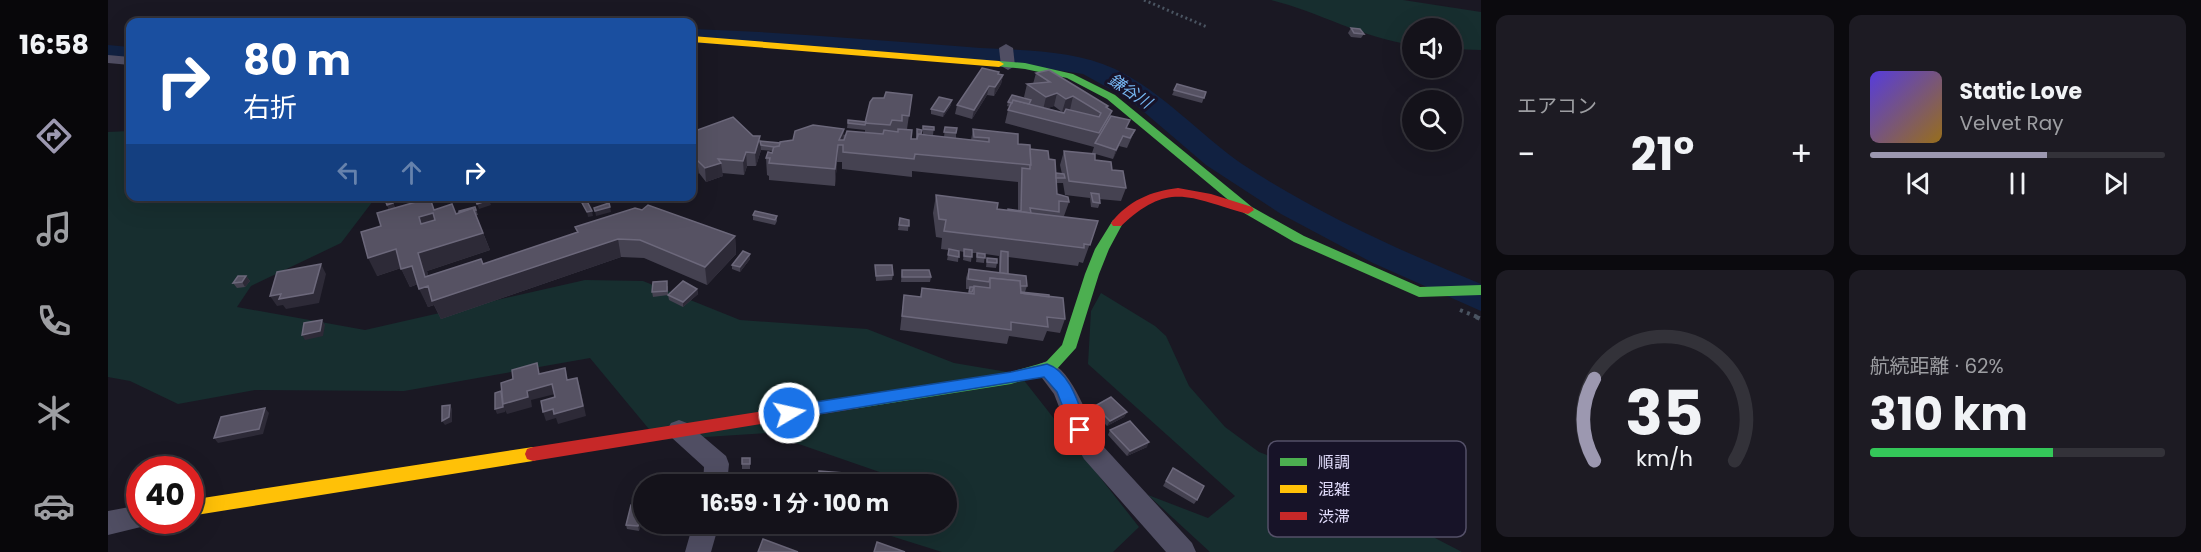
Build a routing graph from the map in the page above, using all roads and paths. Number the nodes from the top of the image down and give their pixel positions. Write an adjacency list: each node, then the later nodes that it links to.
1 (1144, 0): 2 (path)
2 (1206, 27)
3 (696, 39): 7 (street)
4 (1006, 48): 7 (street)
5 (108, 59): 6 (street)
6 (126, 61)
7 (1008, 66): 8 (street)
8 (1248, 210): 9 (street); 10 (street)
9 (1481, 290)
10 (1047, 370): 11 (street); 18 (street)
11 (679, 430): 12 (street); 13 (street)
12 (716, 474)
13 (204, 506)
14 (126, 520): 15 (street)
15 (108, 523)
16 (703, 534): 17 (street)
17 (698, 552)
18 (1183, 552)

